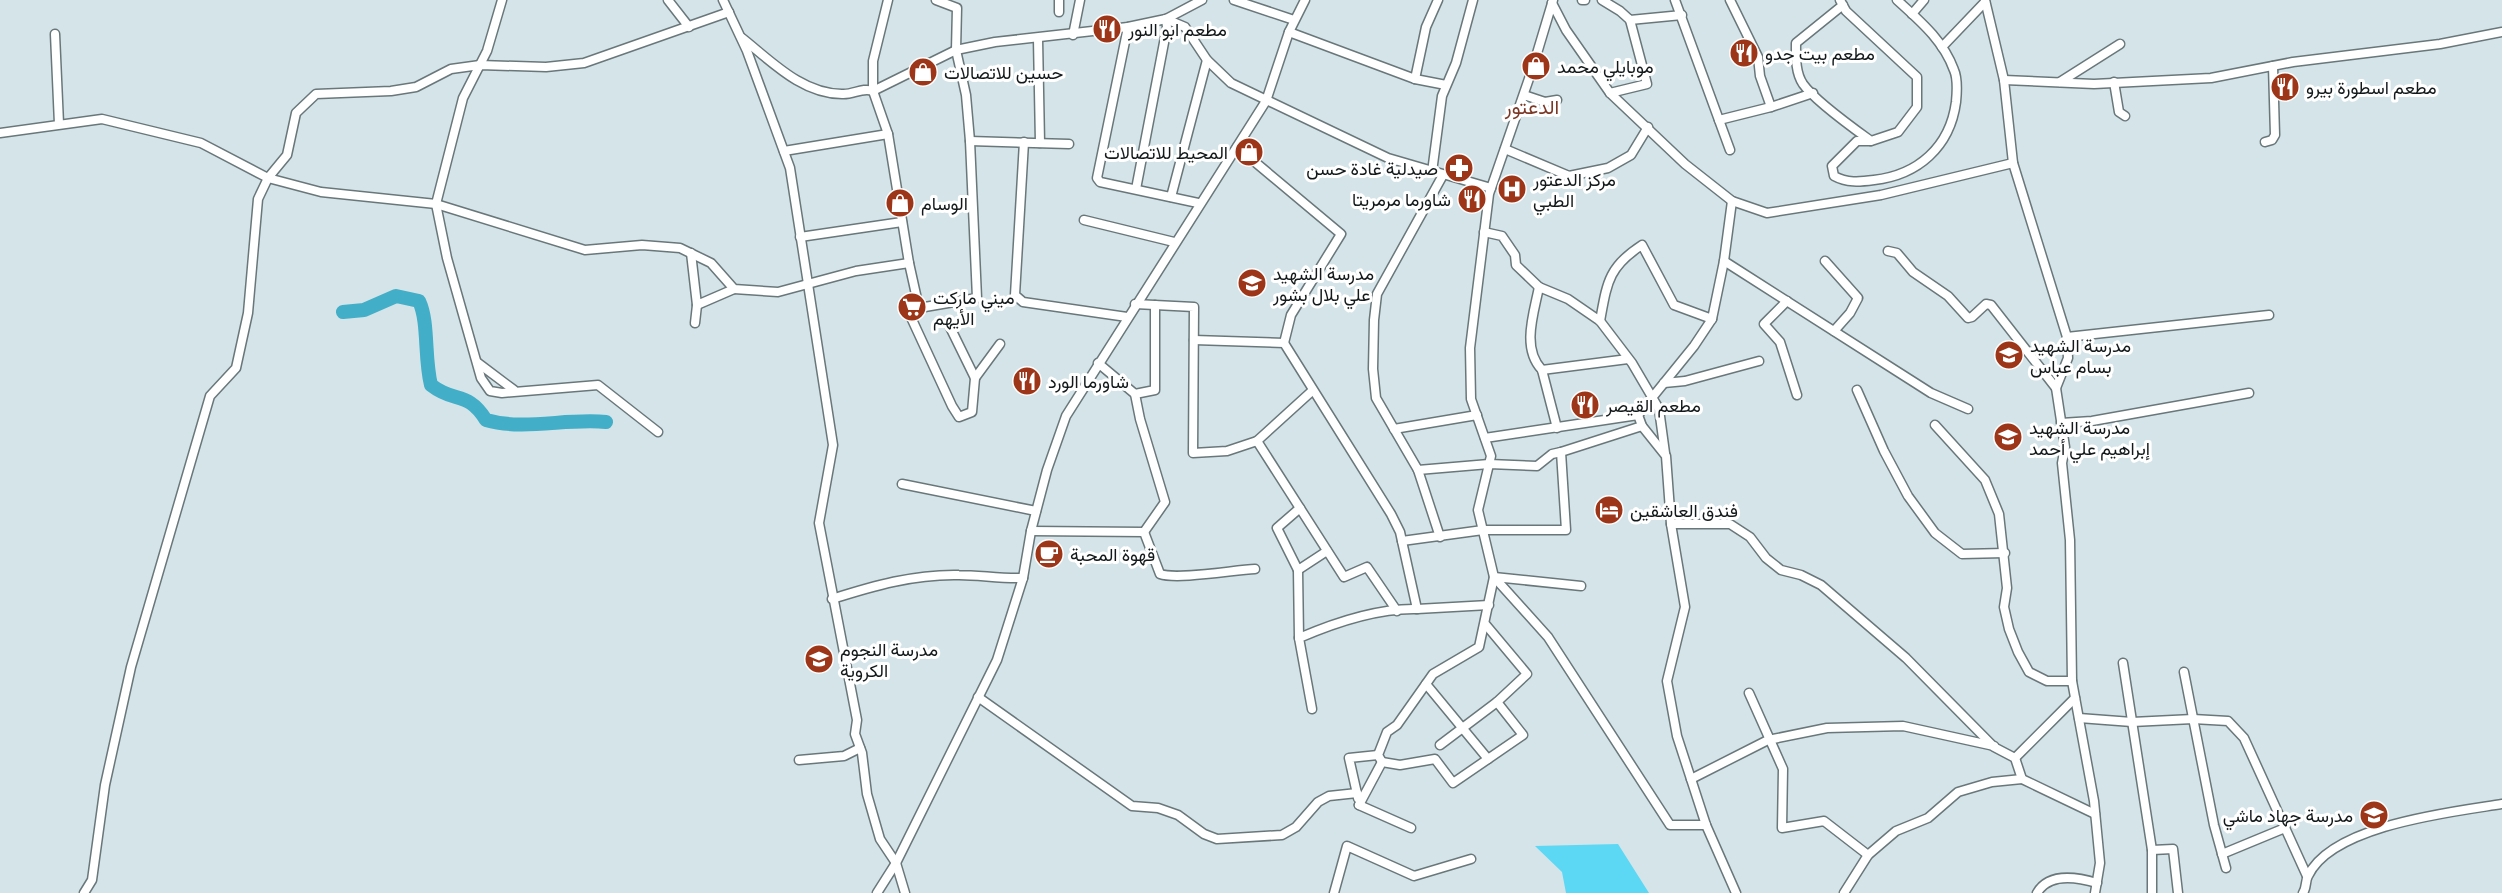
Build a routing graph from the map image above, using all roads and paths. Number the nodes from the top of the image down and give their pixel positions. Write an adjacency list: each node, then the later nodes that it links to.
1 (502, 0): 41 (street)
2 (668, 0): 29 (street)
3 (723, 0): 22 (street)
4 (880, 0): 20 (street)
5 (936, 0): 39 (street)
6 (1059, 0): 23 (street)
7 (1080, 0): 34 (street)
8 (1202, 0): 26 (street)
9 (1234, 0): 27 (street)
10 (1305, 0): 27 (street)
11 (1438, 0): 43 (street)
12 (1473, 0): 47 (street)
13 (1602, 0): 28 (street)
14 (1676, 0): 25 (street)
15 (1730, 0): 54 (street)
16 (1897, 0): 24 (street)
17 (1924, 0): 24 (street)
18 (1985, 1): 38 (street); 44 (street)
19 (1553, 2): 49 (street); 51 (street)
20 (888, 3): 48 (street)
21 (1842, 3): 50 (street); 62 (street)
22 (729, 12): 29 (street); 35 (street)
23 (1059, 12)
24 (1912, 14): 38 (street)
25 (1682, 15): 28 (street); 56 (street)
26 (1166, 19): 30 (street); 40 (street); 76 (street)
27 (1294, 20): 31 (street)
28 (1630, 20): 49 (street)
29 (689, 27): 41 (street)
30 (1128, 27): 34 (street); 76 (street)
31 (1289, 32): 43 (street); 52 (street)
32 (2502, 32): 42 (street)
33 (56, 34): 57 (street)
34 (1073, 34): 36 (street)
35 (740, 36): 48 (street); 70 (street)
36 (1038, 39): 39 (street); 65 (street)
37 (2120, 44): 45 (street)
38 (1942, 47): 62 (street)
39 (956, 50): 48 (street); 61 (street)
40 (1207, 60): 52 (street); 77 (street)
41 (480, 65): 74 (street); 79 (street)
42 (2273, 66): 46 (street); 64 (street)
43 (1415, 79): 47 (street)
44 (2004, 80): 45 (street); 71 (street)
45 (2060, 82): 46 (street)
46 (2114, 82): 55 (street)
47 (1446, 85): 72 (street)
48 (873, 91): 60 (street)
49 (1610, 93): 58 (street)
50 (1813, 93): 54 (street); 62 (street)
51 (1524, 95): 53 (street); 68 (street)
52 (1266, 100): 67 (street); 72 (street)
53 (1557, 100)
54 (1771, 107): 56 (street)
55 (2125, 116)
56 (1719, 120): 69 (street)
57 (59, 124): 59 (street); 74 (street)
58 (1648, 127): 68 (street); 78 (street)
59 (0, 132)
60 (888, 134): 70 (street); 82 (street)
61 (970, 141): 63 (street); 98 (street)
62 (1870, 141)
63 (1024, 142): 65 (street); 100 (street)
64 (2265, 142)
65 (1040, 143): 66 (street)
66 (1069, 144)
67 (1237, 147): 80 (street); 108 (street)
68 (1505, 149): 75 (street)
69 (1730, 150)
70 (784, 151): 84 (street)
71 (2013, 162): 78 (street); 106 (street)
72 (1432, 172): 73 (street)
73 (1443, 175): 75 (street); 132 (street)
74 (268, 178): 79 (street); 200 (street)
75 (1491, 188): 83 (street)
76 (1136, 189): 77 (street)
77 (1171, 197): 80 (street)
78 (1732, 201): 88 (street)
79 (436, 204): 87 (street); 112 (street)
80 (1198, 204): 85 (street)
81 (1084, 220): 85 (street)
82 (902, 222): 84 (street); 90 (street)
83 (1484, 232): 92 (street); 127 (street)
84 (800, 237): 91 (street)
85 (1174, 242): 95 (street)
86 (1888, 251): 117 (street)
87 (691, 253): 93 (street); 96 (street)
88 (1724, 261): 94 (street); 101 (street)
89 (1825, 261): 105 (street)
90 (909, 263): 91 (street); 98 (street)
91 (806, 283): 93 (street); 156 (street)
92 (1539, 287): 102 (street); 114 (street)
93 (734, 289): 96 (street)
94 (1787, 301): 105 (street); 123 (street)
95 (1135, 304): 97 (street); 100 (street)
96 (697, 305): 103 (street)
97 (1155, 305): 107 (street); 122 (street)
98 (920, 308): 115 (street)
99 (2269, 315): 106 (street)
100 (1127, 317): 113 (street)
101 (1712, 319): 102 (street); 116 (street)
102 (1600, 321): 110 (street)
103 (695, 323)
104 (949, 325): 115 (street)
105 (1834, 331): 125 (street)
106 (2067, 337): 117 (street)
107 (1194, 340): 108 (street); 135 (street)
108 (1284, 343): 120 (street)
109 (1000, 344): 115 (street)
110 (1628, 359): 114 (street); 124 (street)
111 (1759, 360): 116 (street)
112 (478, 363): 118 (street); 118 (street)
113 (1098, 363): 122 (street); 142 (street)
114 (1542, 370): 131 (street)
115 (975, 378)
116 (1664, 383): 124 (street)
117 (2056, 388): 128 (street)
118 (514, 390): 133 (street)
119 (1857, 390): 150 (street)
120 (1312, 391): 135 (street); 148 (street)
121 (2249, 393): 128 (street)
122 (1135, 394): 146 (street)
123 (1797, 395)
124 (1652, 399): 126 (street); 137 (street)
125 (1968, 409)
126 (1638, 415): 130 (street); 131 (street)
127 (1477, 416): 132 (street); 134 (street)
128 (2061, 423): 164 (street)
129 (1935, 425): 150 (street)
130 (1642, 426): 136 (street); 137 (street)
131 (1557, 428): 134 (street)
132 (1394, 429): 139 (street)
133 (658, 432)
134 (1485, 438): 138 (street)
135 (1257, 441): 141 (street)
136 (1560, 453): 138 (street); 144 (street)
137 (1666, 456): 143 (street)
138 (1489, 464): 139 (street); 144 (street)
139 (1418, 470): 147 (street)
140 (902, 484): 142 (street)
141 (1300, 508): 149 (street); 152 (street)
142 (1036, 511): 145 (street)
143 (1671, 524): 177 (street); 183 (street)
144 (1483, 530): 147 (street); 153 (street)
145 (1031, 531): 146 (street); 154 (street)
146 (1144, 532): 151 (street)
147 (1440, 537): 148 (street)
148 (1402, 541): 158 (street)
149 (1327, 551): 152 (street); 159 (street)
150 (2005, 553): 164 (street)
151 (1255, 569)
152 (1298, 570): 161 (street)
153 (1494, 577): 155 (street); 157 (street); 189 (street)
154 (1023, 578): 156 (street); 167 (street)
155 (1581, 586)
156 (832, 599): 178 (street)
157 (1489, 605): 158 (street); 160 (street)
158 (1417, 609): 159 (street)
159 (1396, 611): 161 (street)
160 (1486, 625): 165 (street); 169 (street)
161 (1299, 638): 170 (street)
162 (2123, 663): 173 (street)
163 (2184, 672): 172 (street)
164 (2072, 681): 168 (street)
165 (1426, 684): 174 (street); 179 (street)
166 (1749, 693): 175 (street)
167 (978, 697): 185 (street); 196 (street)
168 (2075, 698): 171 (street); 180 (street)
169 (1497, 702): 174 (street); 181 (street)
170 (1311, 709)
171 (2079, 718): 173 (street); 188 (street)
172 (2193, 719): 173 (street); 191 (street); 193 (street)
173 (2132, 722): 192 (street)
174 (1463, 728): 176 (street); 181 (street)
175 (1768, 740): 177 (street); 183 (street); 194 (street)
176 (1440, 745)
177 (1994, 747): 180 (street)
178 (860, 748): 182 (street); 196 (street)
179 (1380, 758): 181 (street); 185 (street); 187 (street)
180 (2015, 758): 184 (street)
181 (1488, 759)
182 (799, 760)
183 (1691, 779): 189 (street)
184 (2022, 779): 188 (street); 194 (street)
185 (1356, 793): 187 (street)
186 (2502, 804): 198 (street)
187 (1359, 805): 190 (street)
188 (2095, 814): 199 (street)
189 (1706, 825): 204 (street)
190 (1411, 828)
191 (2285, 828): 193 (street); 198 (street)
192 (2152, 850): 208 (street); 209 (street)
193 (2222, 854): 197 (street)
194 (1868, 855): 205 (street)
195 (1471, 858): 203 (street)
196 (896, 863): 201 (street); 202 (street)
197 (2226, 868)
198 (2307, 876): 210 (street)
199 (2097, 883): 206 (street); 207 (street)
200 (84, 893)
201 (877, 893)
202 (905, 893)
203 (1334, 893)
204 (1736, 893)
205 (1844, 893)
206 (2037, 893)
207 (2095, 893)
208 (2152, 893)
209 (2178, 893)
210 (2303, 893)

